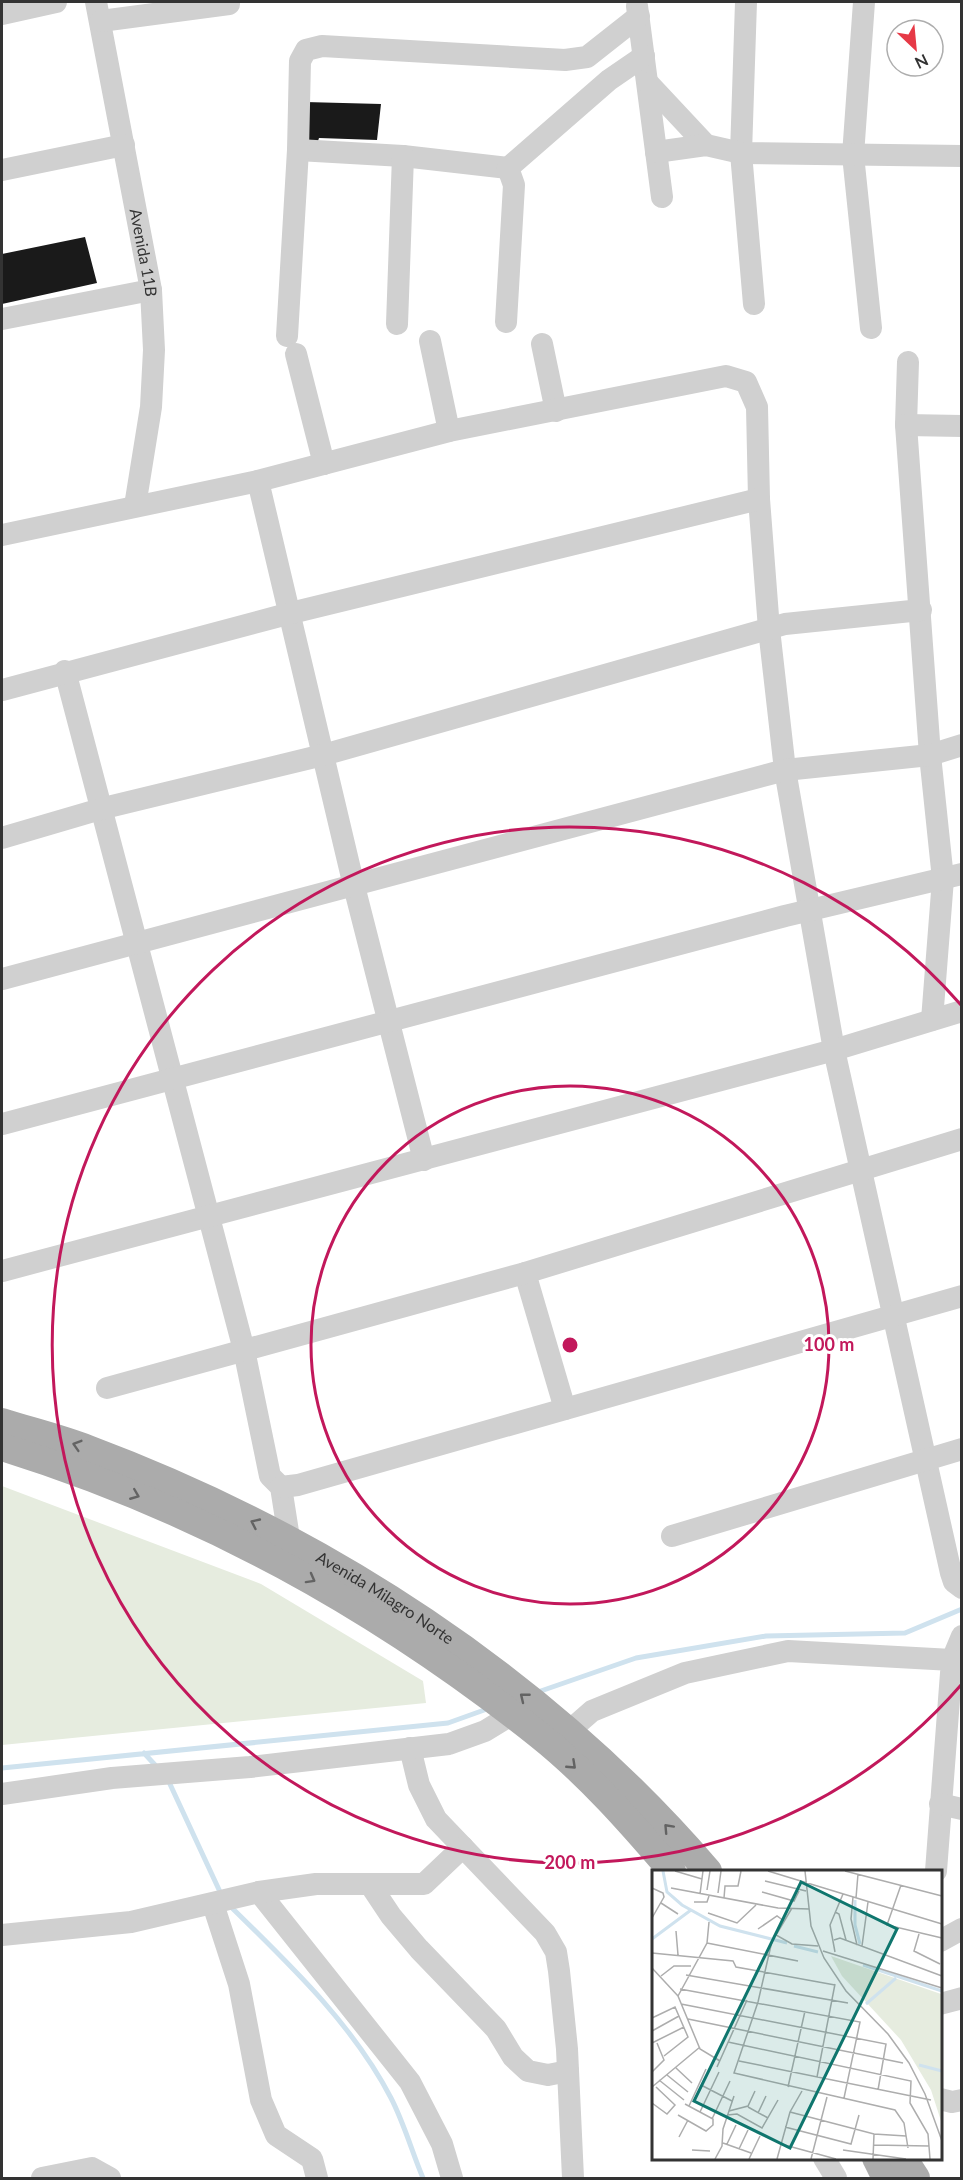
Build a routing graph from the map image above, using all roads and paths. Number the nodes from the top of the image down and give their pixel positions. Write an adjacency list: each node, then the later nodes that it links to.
1 (56, 2): 7 (street)
2 (746, 2): 16 (street)
3 (864, 2): 17 (street)
4 (229, 4): 6 (street)
5 (638, 9): 8 (street); 9 (street)
6 (98, 11): 12 (street, Avenida 11B)
7 (2, 14)
8 (644, 56): 10 (street); 11 (street)
9 (588, 57): 10 (street); 14 (street)
10 (609, 80): 20 (street)
11 (648, 82): 13 (street); 15 (street)
12 (124, 144): 21 (street); 23 (street, Avenida 11B)
13 (706, 145): 15 (street); 16 (street)
14 (298, 150): 18 (street); 36 (street)
15 (656, 152): 22 (street)
16 (741, 153): 17 (street); 24 (street)
17 (853, 155): 19 (street); 28 (street)
18 (403, 156): 20 (street); 27 (street)
19 (962, 156)
20 (508, 168): 26 (street)
21 (2, 170)
22 (662, 197)
23 (151, 290): 25 (street); 39 (street, Avenida 11B)
24 (754, 303)
25 (2, 319)
26 (506, 322)
27 (397, 324)
28 (871, 328)
29 (430, 341): 35 (street)
30 (542, 344): 32 (street)
31 (908, 362): 33 (street)
32 (556, 411): 35 (street); 38 (street)
33 (906, 425): 34 (street); 41 (street)
34 (962, 426)
35 (449, 431): 36 (street)
36 (324, 464): 37 (street)
37 (258, 481): 39 (street); 42 (street)
38 (759, 499): 42 (street); 43 (street)
39 (135, 506): 40 (street)
40 (2, 536)
41 (921, 609): 43 (street); 48 (street)
42 (291, 613): 44 (street); 47 (street)
43 (769, 629): 47 (street); 49 (street)
44 (65, 671): 45 (street); 50 (street)
45 (2, 690)
46 (962, 745): 48 (street)
47 (323, 755): 50 (street); 53 (street)
48 (930, 755): 49 (street); 52 (street)
49 (785, 770): 53 (street); 54 (street)
50 (104, 808): 51 (street); 55 (street)
51 (2, 838)
52 (952, 877): 54 (street); 58 (street)
53 (354, 886): 55 (street); 59 (street)
54 (809, 910): 59 (street); 60 (street)
55 (137, 943): 56 (street); 61 (street)
56 (2, 979)
57 (962, 1011): 58 (street)
58 (932, 1020): 60 (street)
59 (390, 1021): 61 (street); 64 (street)
60 (834, 1050): 64 (street); 65 (street)
61 (173, 1078): 62 (street); 66 (street)
62 (2, 1124)
63 (962, 1139): 65 (street)
64 (424, 1160): 66 (street)
65 (861, 1168): 68 (street); 70 (street)
66 (209, 1215): 67 (street); 71 (street)
67 (2, 1271)
68 (525, 1273): 71 (street); 73 (street)
69 (962, 1296): 70 (street)
70 (892, 1316): 73 (street); 77 (street)
71 (244, 1350): 72 (street); 78 (street)
72 (108, 1388)
73 (565, 1409): 78 (street)
74 (2, 1422): 80 (main road, Avenida Milagro Norte, one-way to 74)
75 (2, 1447): 84 (main road, Avenida Milagro Norte, one-way to 84)
76 (962, 1449): 77 (street)
77 (923, 1459): 79 (street); 81 (street)
78 (281, 1487): 80 (street)
79 (672, 1536)
80 (289, 1538): 85 (main road, Avenida Milagro Norte, one-way to 80)
81 (962, 1588)
82 (962, 1636): 83 (street)
83 (952, 1660): 85 (street); 88 (street)
84 (511, 1715): 86 (street); 90 (main road, Avenida Milagro Norte, one-way to 90)
85 (568, 1732): 91 (main road, Avenida Milagro Norte, one-way to 85)
86 (410, 1748): 87 (street); 89 (street)
87 (2, 1794)
88 (951, 1807): 92 (street)
89 (463, 1847): 93 (street); 101 (street)
90 (671, 1870)
91 (707, 1870)
92 (936, 1870)
93 (371, 1886): 94 (street); 101 (street)
94 (259, 1892): 95 (street); 110 (street)
95 (213, 1904): 97 (street); 109 (street)
96 (962, 1929): 98 (street)
97 (2, 1935)
98 (942, 1940)
99 (962, 1998): 100 (street)
100 (942, 2003)
101 (568, 2071): 111 (street)
102 (942, 2100): 103 (street)
103 (962, 2100)
104 (825, 2159): 112 (street)
105 (877, 2159): 113 (main road)
106 (904, 2159): 114 (main road)
107 (42, 2178): 108 (street)
108 (110, 2178)
109 (316, 2178)
110 (452, 2178)
111 (573, 2178)
112 (836, 2178)
113 (886, 2178)
114 (916, 2178)

